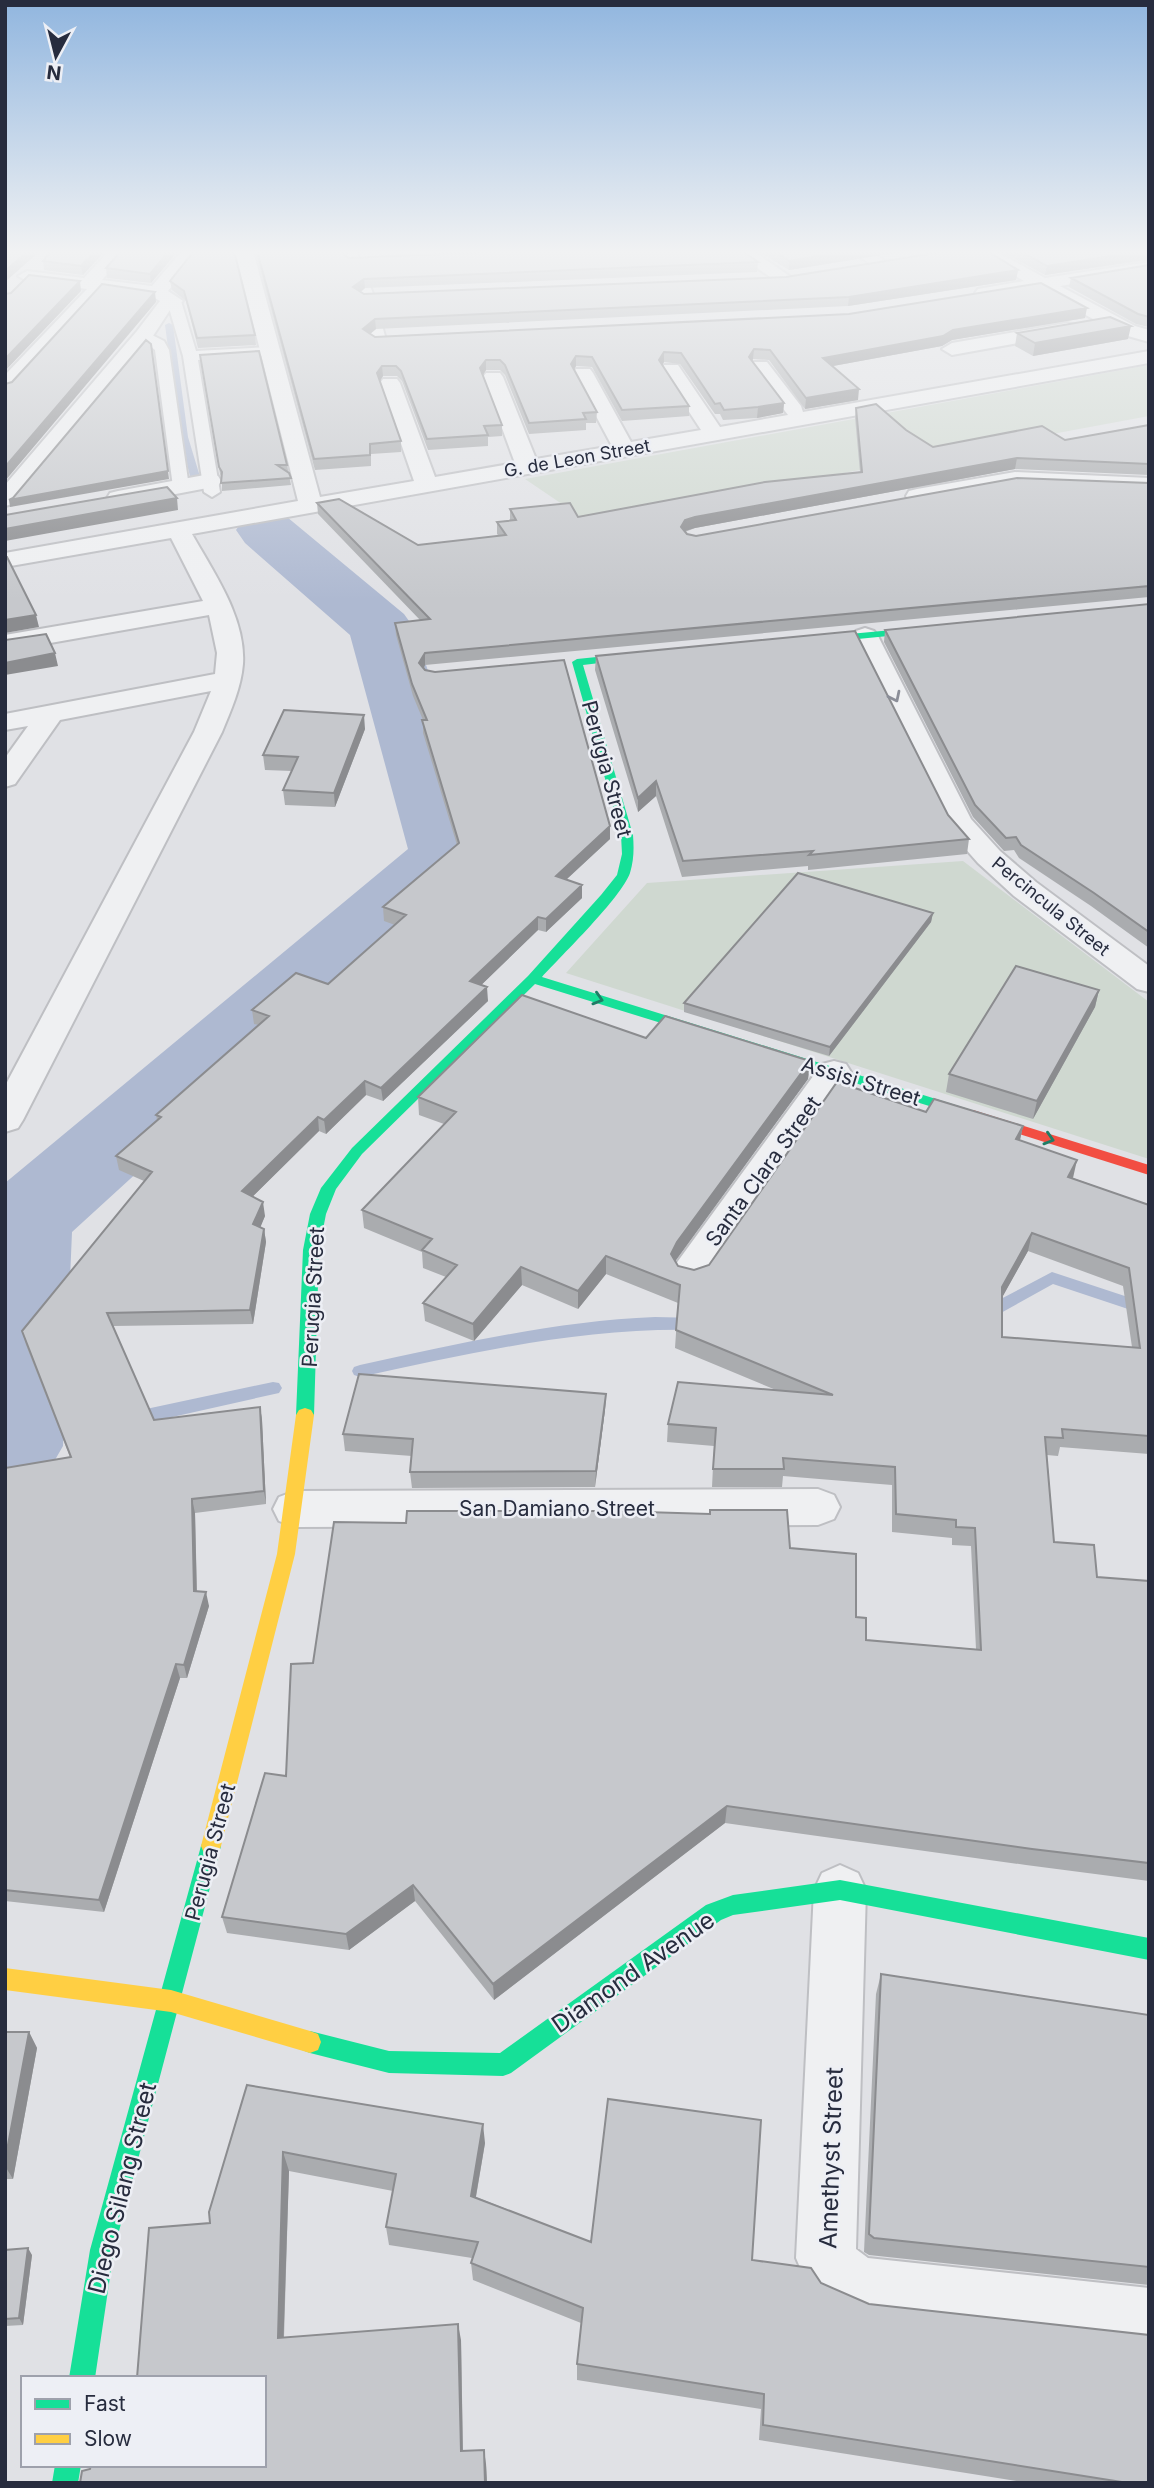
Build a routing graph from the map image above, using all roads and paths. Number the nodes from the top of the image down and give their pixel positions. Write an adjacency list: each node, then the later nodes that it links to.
1 (22, 367): 12 (street)
2 (120, 367): 24 (street)
3 (164, 367): 19 (lane)
4 (192, 367): 20 (lane)
5 (274, 367): 23 (street)
6 (761, 367): 13 (street)
7 (1093, 367): 14 (street, G. de Leon Street)
8 (671, 369): 14 (street)
9 (583, 373): 15 (street)
10 (493, 377): 16 (street)
11 (390, 383): 17 (street)
12 (5, 387)
13 (794, 410)
14 (715, 435): 15 (street, G. de Leon Street)
15 (625, 450): 16 (street, G. de Leon Street)
16 (528, 467): 17 (street, G. de Leon Street)
17 (426, 484): 23 (street, G. de Leon Street)
18 (1149, 485): 21 (street)
19 (181, 486): 20 (street); 22 (street)
20 (211, 487)
21 (901, 499)
22 (100, 501)
23 (310, 504): 25 (street, G. de Leon Street)
24 (10, 511)
25 (177, 527): 26 (street, G. de Leon Street); 27 (street)
26 (6, 557)
27 (218, 606): 31 (street); 33 (street)
28 (946, 627): 29 (street)
29 (865, 636): 30 (street); 38 (street, Percincula Street, one-way to 38)
30 (796, 642)
31 (5, 643)
32 (659, 654): 37 (street, Perugia Street)
33 (227, 680): 34 (street); 40 (street)
34 (51, 713): 35 (street); 36 (street)
35 (5, 722)
36 (5, 778)
37 (533, 979): 39 (street, Assisi Street, one-way to 39); 44 (street, Perugia Street)
38 (1149, 982)
39 (834, 1072): 41 (street, Assisi Street, one-way to 41); 42 (street, Santa Clara Street)
40 (5, 1120)
41 (1149, 1170)
42 (692, 1270)
43 (818, 1507): 44 (street, San Damiano Street)
44 (295, 1509): 48 (street, Perugia Street)
45 (840, 1890): 46 (street, Diamond Avenue); 48 (street, Diamond Avenue); 49 (street, Amethyst Street)
46 (1149, 1949)
47 (5, 1979): 48 (street, Diamond Avenue)
48 (171, 2001): 50 (street, Diego Silang Street)
49 (1149, 2319)
50 (82, 2376)

